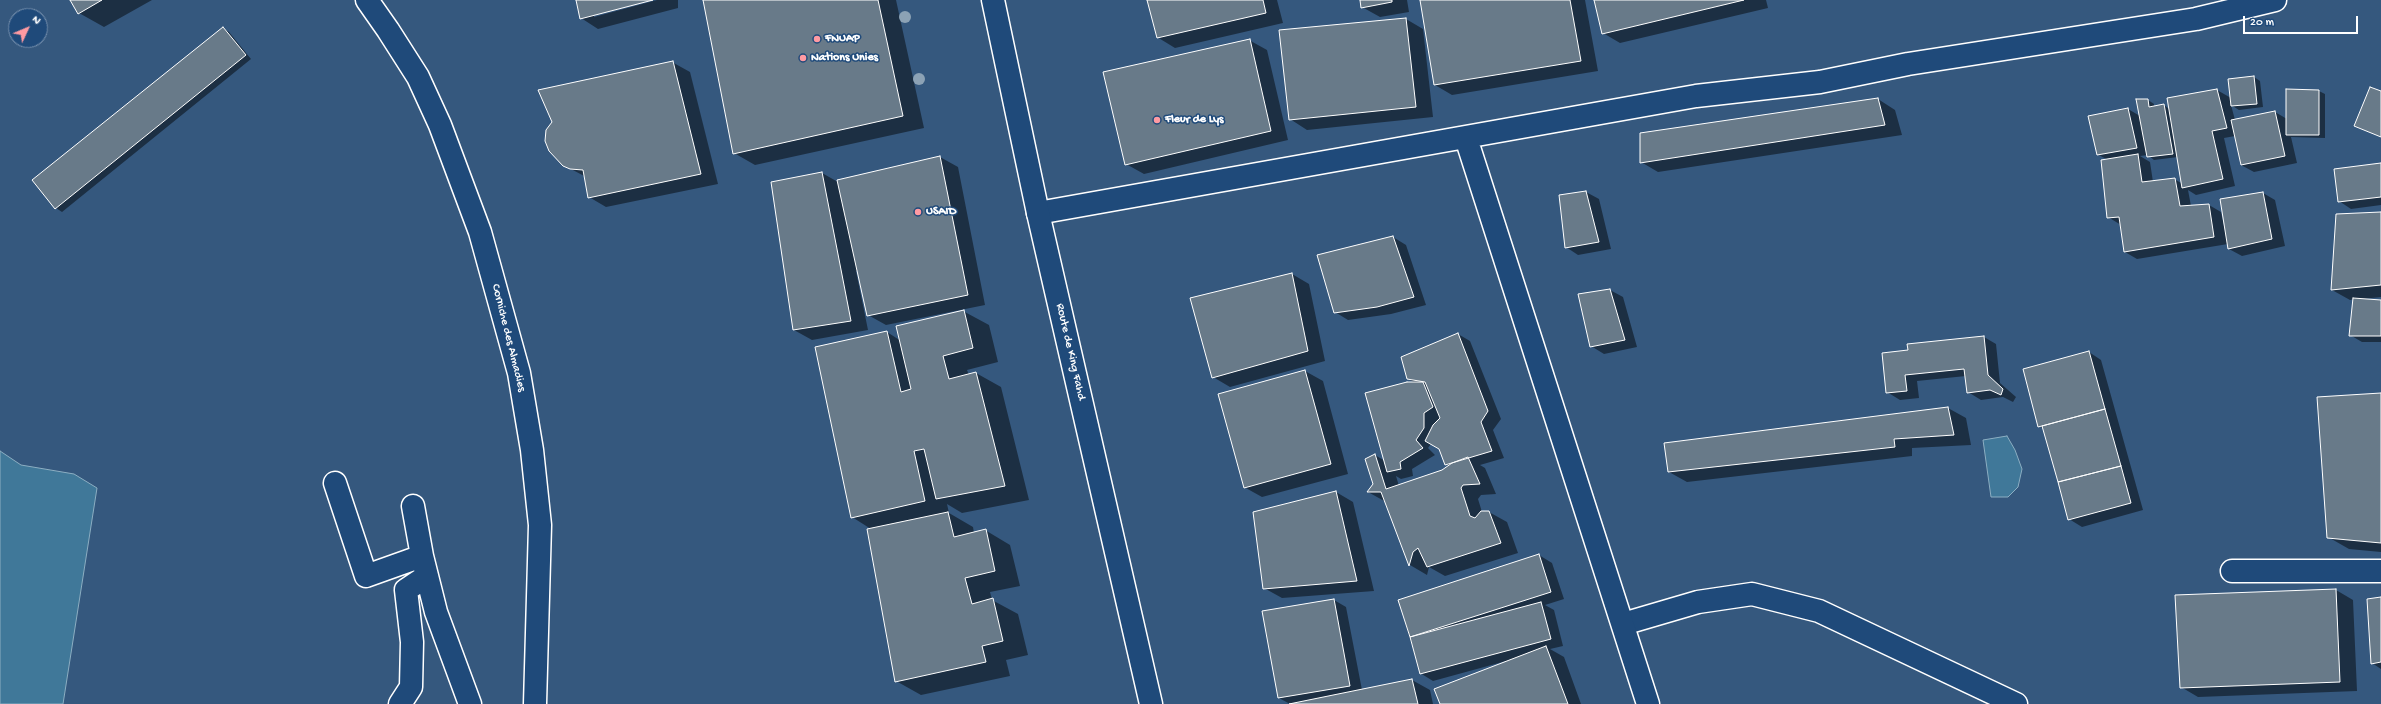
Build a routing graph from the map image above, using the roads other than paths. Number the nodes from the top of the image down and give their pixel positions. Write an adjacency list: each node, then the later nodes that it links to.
1 (367, 0): 14 (street, Corniche des Almadies)
2 (993, 0): 5 (street, Route de King Fahd)
3 (2275, 0): 4 (street)
4 (1466, 138): 5 (street); 11 (street)
5 (1038, 213): 15 (street, Route de King Fahd)
6 (336, 483): 8 (street)
7 (413, 506): 8 (street)
8 (424, 566): 12 (street); 13 (street)
9 (2232, 571): 10 (street)
10 (2381, 571)
11 (1623, 624): 16 (street); 17 (street)
12 (400, 704)
13 (470, 704)
14 (535, 704)
15 (1151, 704)
16 (1648, 704)
17 (2016, 704)

